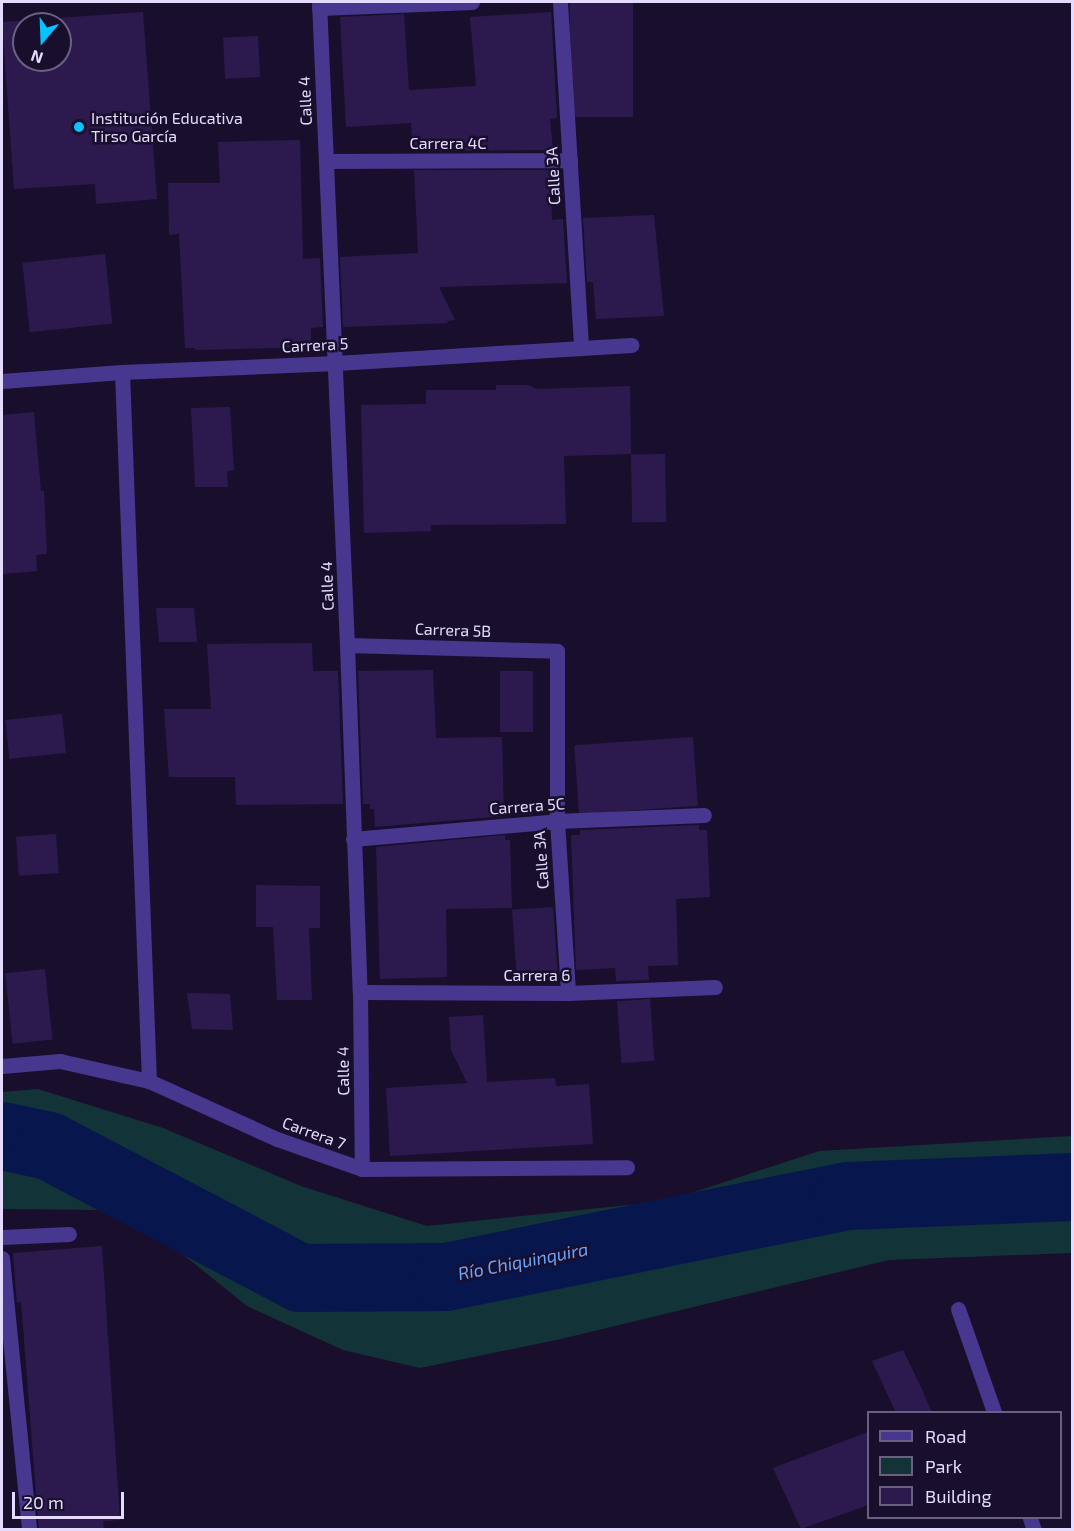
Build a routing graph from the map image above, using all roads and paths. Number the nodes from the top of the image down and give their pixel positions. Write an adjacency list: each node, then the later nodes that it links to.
1 (472, 2): 3 (street)
2 (560, 2): 4 (street, Calle 3A)
3 (319, 5): 5 (street, Calle 4)
4 (570, 160): 5 (street, Carrera 4C); 7 (street, Calle 3A)
5 (326, 161): 8 (street, Calle 4)
6 (631, 345): 7 (street, Carrera 5)
7 (581, 348): 8 (street, Carrera 5)
8 (336, 363): 9 (street, Carrera 5); 11 (street, Calle 4)
9 (122, 372): 10 (street, Carrera 5); 20 (street)
10 (2, 381)
11 (347, 645): 12 (street, Carrera 5B); 15 (street, Calle 4)
12 (557, 651): 14 (street, Calle 3A)
13 (704, 816): 14 (street, Carrera 5C)
14 (557, 821): 15 (street, Carrera 5C); 18 (street, Calle 3A)
15 (353, 839): 17 (street, Calle 4)
16 (715, 987): 18 (street, Carrera 6)
17 (360, 992): 18 (street, Carrera 6); 22 (street, Calle 4)
18 (568, 993)
19 (2, 1066): 20 (street, Carrera 7)
20 (149, 1081): 22 (street, Carrera 7)
21 (627, 1167): 22 (street, Carrera 7)
22 (362, 1169)
23 (69, 1234): 24 (street)
24 (2, 1237)
25 (2, 1258): 28 (street)
26 (958, 1309): 27 (street)
27 (992, 1411)
28 (29, 1530)

